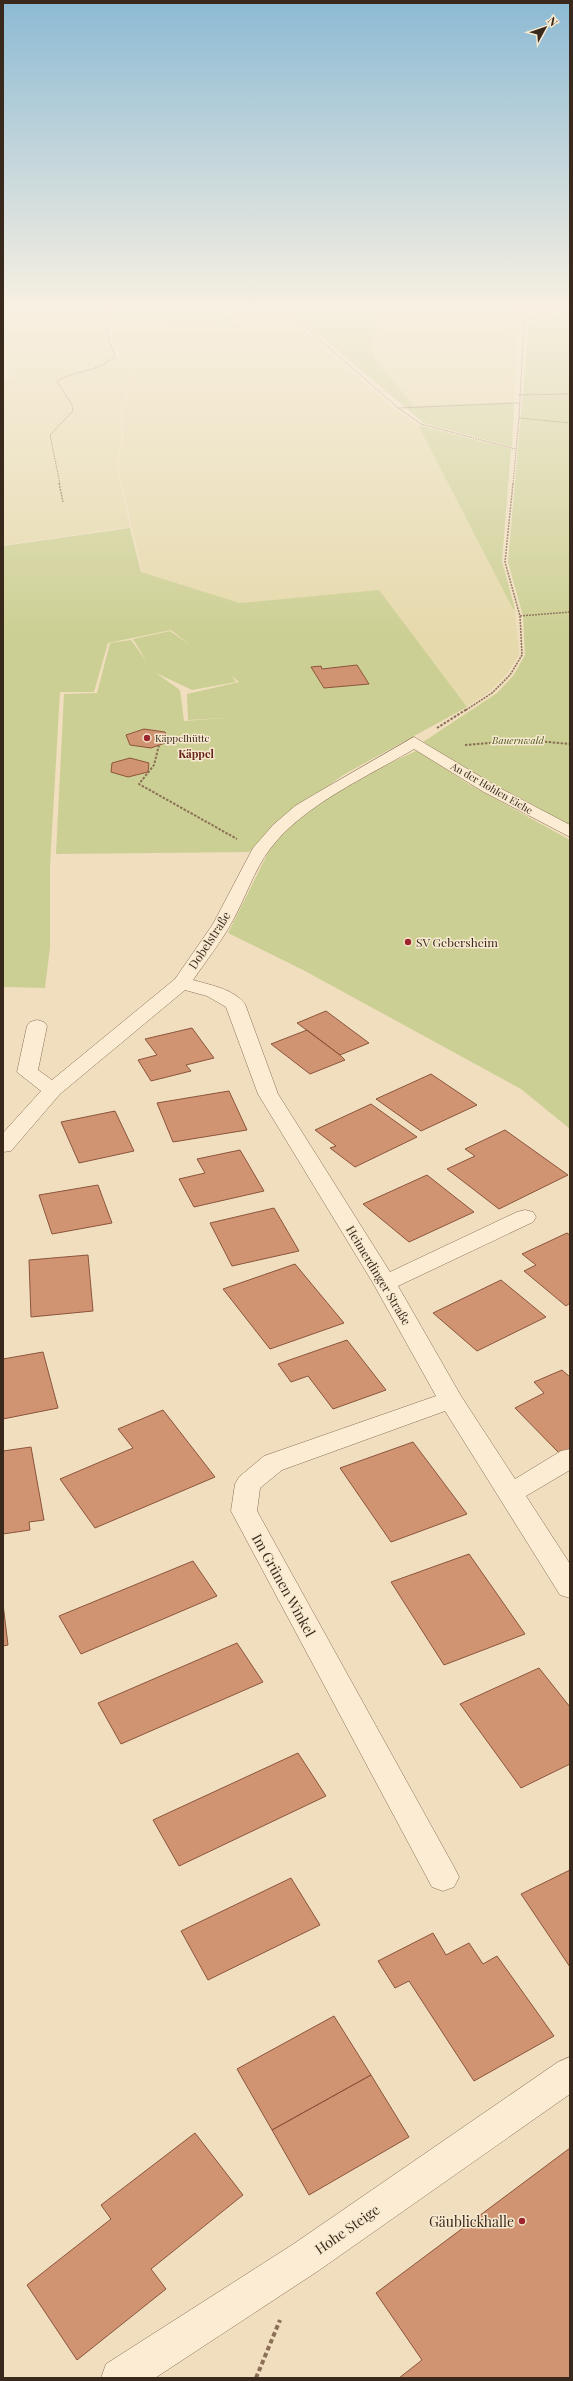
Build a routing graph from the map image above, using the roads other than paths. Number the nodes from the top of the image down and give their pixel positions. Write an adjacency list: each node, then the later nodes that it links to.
1 (419, 745): 2 (street, An der Hohlen Eiche); 3 (street, Dobelstraße)
2 (570, 832)
3 (182, 983): 5 (street, Dobelstraße); 8 (street, Heimerdinger Straße)
4 (37, 1026): 5 (street)
5 (53, 1090): 6 (street, Dobelstraße)
6 (3, 1146)
7 (525, 1218): 8 (street)
8 (385, 1284): 9 (street, Heimerdinger Straße)
9 (451, 1400): 11 (street, Heimerdinger Straße); 13 (street, Im Grünen Winkel)
10 (570, 1458): 11 (street)
11 (511, 1493): 12 (street, Heimerdinger Straße)
12 (570, 1587)
13 (443, 1877)
14 (570, 2074): 15 (street, Hohe Steige)
15 (120, 2378)

